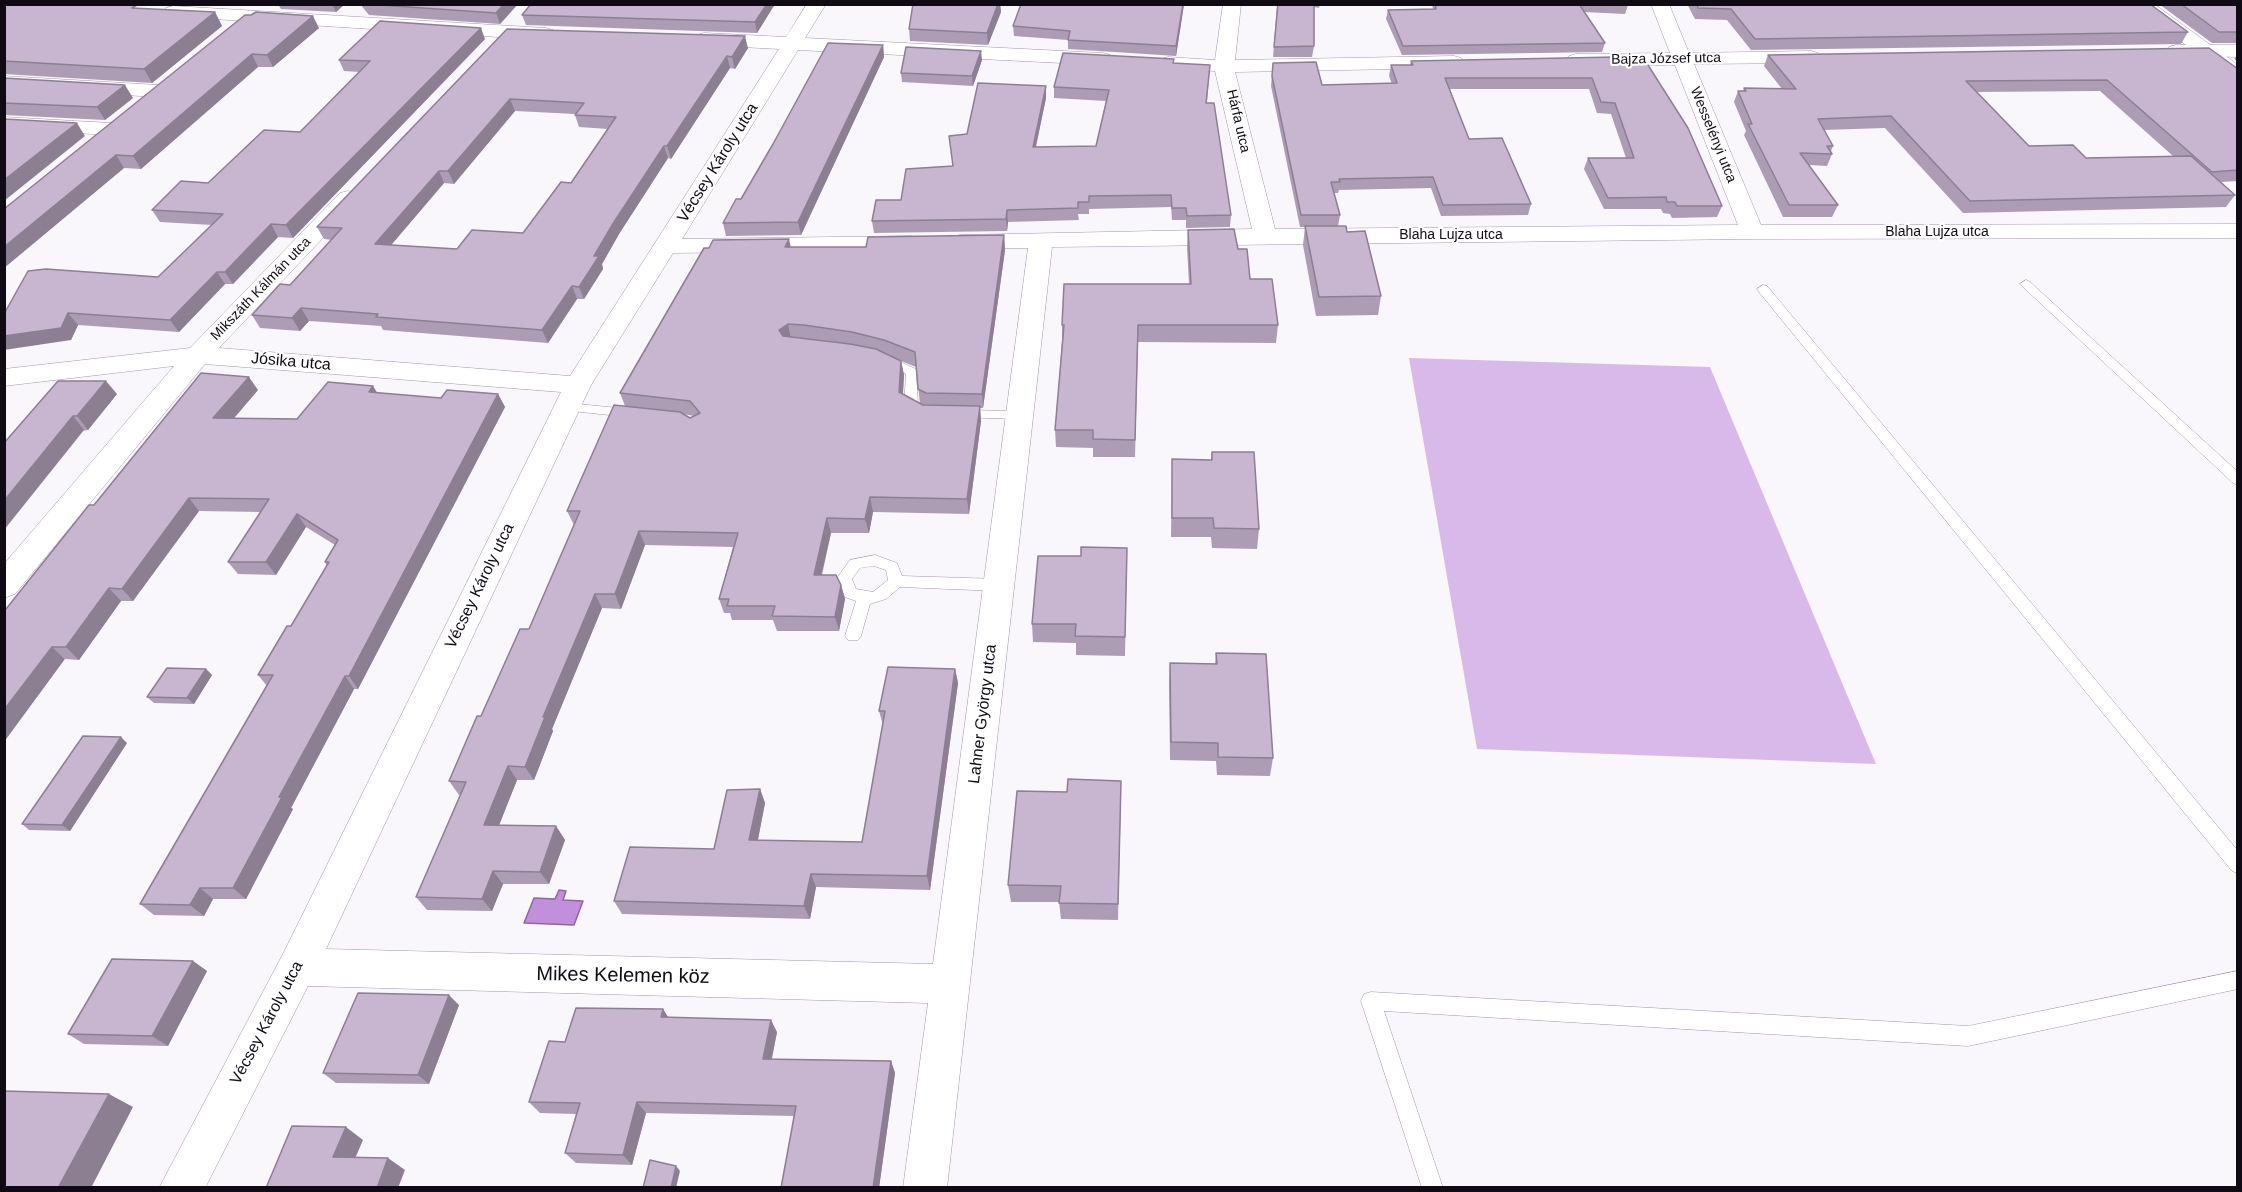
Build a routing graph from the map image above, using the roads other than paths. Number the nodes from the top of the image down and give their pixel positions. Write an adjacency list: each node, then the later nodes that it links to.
1 (817, 4): 12 (street, Vécsey Károly utca)
2 (1232, 4): 23 (street, Hárfa utca)
3 (1660, 4): 18 (street, Wesselényi utca)
4 (2141, 4): 13 (street)
5 (258, 10): 6 (street); 8 (street); 10 (street)
6 (158, 11)
7 (525, 11): 8 (street)
8 (506, 32): 9 (street); 17 (street)
9 (563, 34)
10 (223, 38)
11 (690, 39): 12 (street)
12 (794, 42): 19 (street); 36 (street, Vécsey Károly utca)
13 (2204, 50): 14 (street); 15 (street); 24 (street)
14 (2158, 51)
15 (2238, 51)
16 (1825, 57): 18 (street, Bajza József utca)
17 (481, 58)
18 (1682, 59): 20 (street, Bajza József utca); 33 (street, Wesselényi utca)
19 (1117, 60)
20 (1553, 61)
21 (1153, 62): 23 (street)
22 (1471, 62): 23 (street)
23 (1224, 66): 34 (street, Hárfa utca)
24 (2238, 75)
25 (177, 76): 27 (street)
26 (4, 82): 27 (street)
27 (158, 91): 28 (street)
28 (124, 118): 29 (street); 30 (street)
29 (4, 123)
30 (85, 151)
31 (360, 185): 39 (street, Mikszáth Kálmán utca)
32 (2238, 231): 33 (street, Blaha Lujza utca)
33 (1752, 232): 34 (street, Blaha Lujza utca)
34 (1265, 236): 35 (street, Blaha Lujza utca)
35 (1041, 241): 36 (street, Blaha Lujza utca); 44 (street, Lahner György utca)
36 (665, 246): 42 (street, Vécsey Károly utca)
37 (2026, 284): 45 (lane)
38 (1762, 290): 51 (lane)
39 (198, 355): 41 (street, Jósika utca); 42 (street, Jósika utca); 48 (street, Mikszáth Kálmán utca)
40 (877, 357): 44 (lane)
41 (4, 378)
42 (572, 396): 43 (lane); 52 (street, Vécsey Károly utca)
43 (644, 415)
44 (1018, 415): 47 (street, Lahner György utca)
45 (2238, 480)
46 (896, 581): 47 (lane); 49 (lane); 49 (lane)
47 (999, 585): 54 (street, Lahner György utca)
48 (4, 586)
49 (864, 599): 50 (lane)
50 (853, 636)
51 (2238, 865)
52 (297, 968): 54 (street, Mikes Kelemen köz); 55 (street, Vécsey Károly utca)
53 (2238, 981): 57 (lane)
54 (950, 984): 56 (street, Lahner György utca)
55 (181, 1188)
56 (925, 1188)
57 (1433, 1188)

